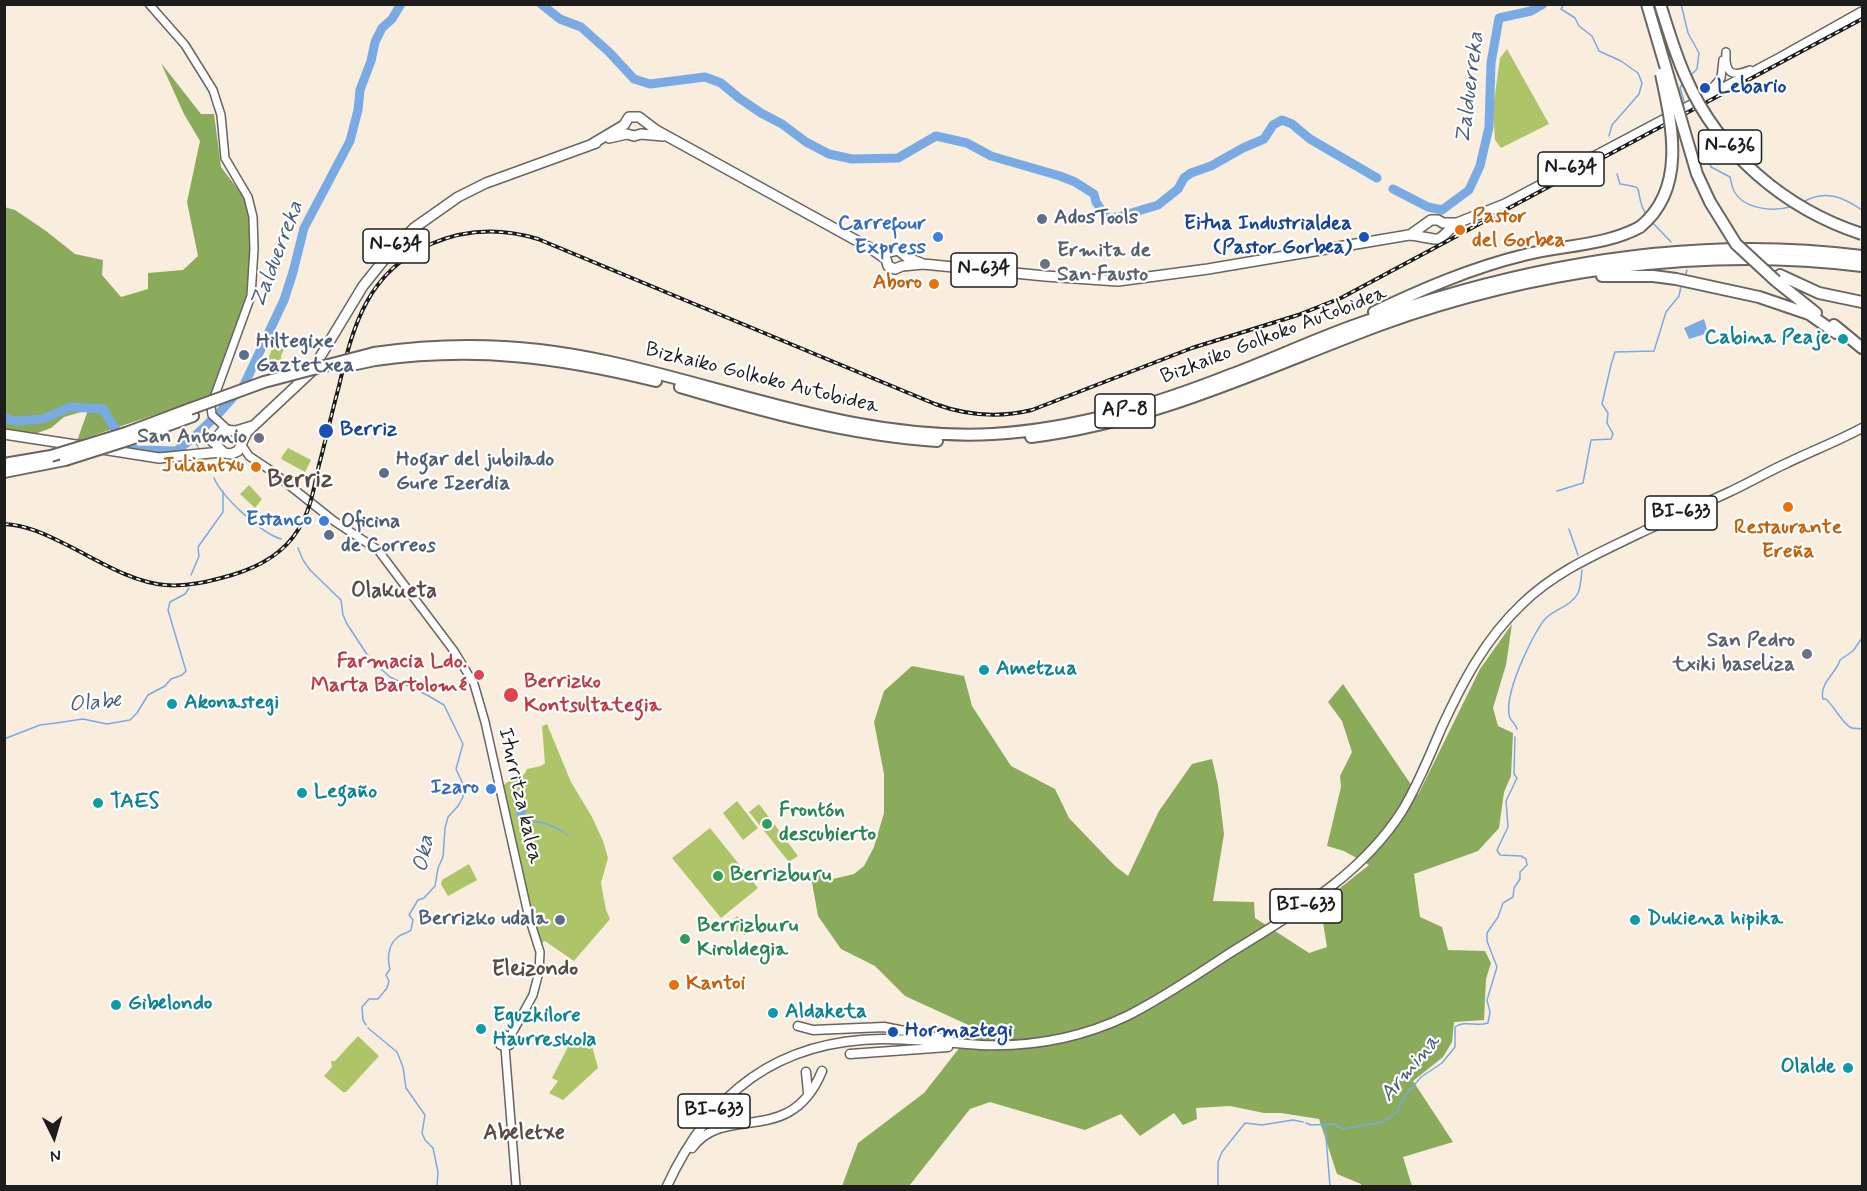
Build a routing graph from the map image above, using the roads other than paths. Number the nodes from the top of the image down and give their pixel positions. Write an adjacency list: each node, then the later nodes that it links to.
1 (149, 4): 35 (street)
2 (1647, 4): 5 (highway, bridge)
3 (1660, 4): 14 (highway, N-636, bridge)
4 (1863, 12): 6 (highway, N-634)
5 (1654, 27): 25 (highway, bridge); 29 (highway, bridge)
6 (1780, 58): 7 (highway, N-634); 7 (street)
7 (1705, 96): 13 (highway, N-634)
8 (644, 122): 9 (highway, N-634); 10 (highway); 11 (highway, N-634)
9 (626, 129): 10 (highway, N-634); 33 (highway, N-634)
10 (641, 134): 11 (highway, N-634)
11 (670, 138): 20 (highway, N-634)
12 (1426, 224): 13 (highway, N-634); 15 (highway, N-634); 16 (highway)
13 (1443, 228): 16 (highway, N-634)
14 (1863, 234)
15 (1409, 235): 16 (highway, N-634); 22 (highway, N-634)
16 (1428, 237)
17 (1863, 250): 18 (highway)
18 (1703, 251): 21 (highway, Bizkaiko Golkoko Autobidea / AP-8); 29 (highway, Bizkaiko Golkoko Autobidea / AP-8)
19 (903, 254): 20 (highway, N-634); 22 (highway, N-634); 23 (highway)
20 (888, 256): 23 (highway, N-634)
21 (1863, 256)
22 (923, 264): 23 (highway, N-634)
23 (902, 266)
24 (1863, 266): 26 (highway, Bizkaiko Golkoko Autobidea / AP-8)
25 (1778, 278): 27 (highway); 31 (highway)
26 (1548, 280): 28 (highway); 32 (highway, Bizkaiko Golkoko Autobidea / AP-8)
27 (1863, 302)
28 (1836, 333)
29 (1304, 344): 32 (highway, Bizkaiko Golkoko Autobidea / AP-8)
30 (1852, 344): 31 (highway)
31 (1863, 350)
32 (374, 357): 37 (highway, Bizkaiko Golkoko Autobidea / AP-8, bridge)
33 (260, 422): 35 (highway, N-634); 38 (highway, N-634)
34 (1863, 428): 47 (main road, BI-633)
35 (225, 432): 38 (highway); 39 (highway); 41 (highway, N-634)
36 (4, 434): 41 (highway, N-634)
37 (127, 436): 43 (highway, Bizkaiko Golkoko Autobidea / AP-8, bridge); 44 (highway, Bizkaiko Golkoko Autobidea / AP-8, bridge)
38 (242, 442): 40 (highway, N-634); 42 (street, Iturritza kalea)
39 (221, 452): 40 (highway, N-634); 41 (highway, N-634)
40 (235, 453): 42 (street, Iturritza kalea)
41 (189, 455)
42 (256, 459): 53 (street, Iturritza kalea)
43 (4, 464)
44 (4, 472)
45 (798, 1026): 46 (main road)
46 (962, 1044): 47 (main road, BI-633); 52 (main road, BI-633)
47 (980, 1045): 48 (main road)
48 (850, 1054)
49 (822, 1071): 51 (main road)
50 (807, 1072): 51 (main road)
51 (808, 1092): 52 (main road)
52 (674, 1172): 54 (main road, BI-633)
53 (516, 1186)
54 (667, 1186)

